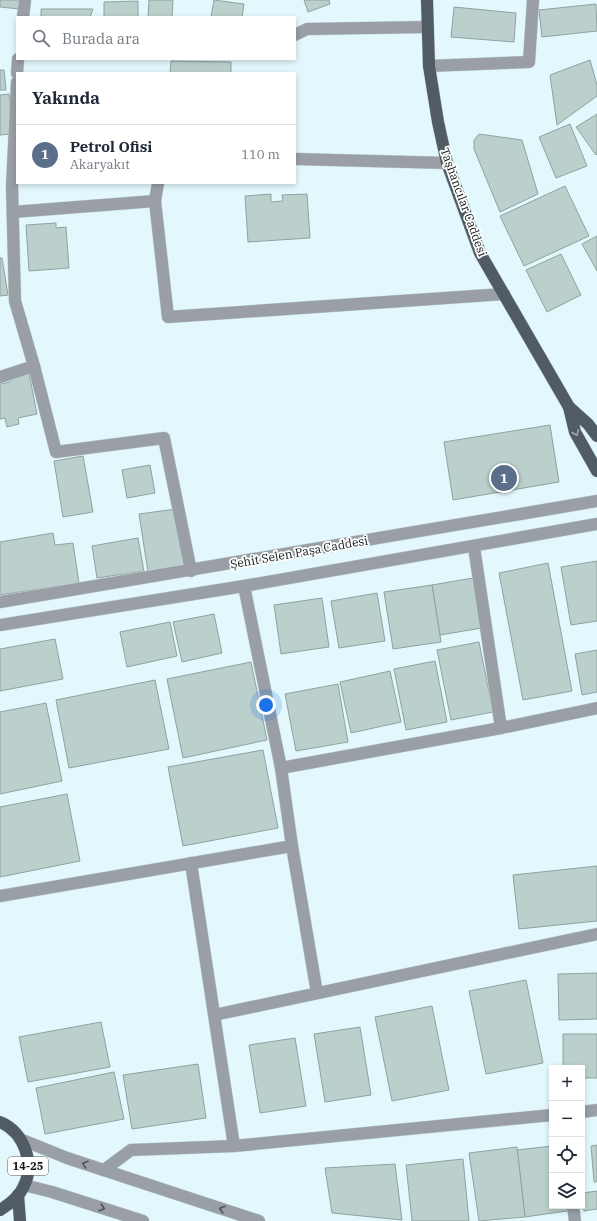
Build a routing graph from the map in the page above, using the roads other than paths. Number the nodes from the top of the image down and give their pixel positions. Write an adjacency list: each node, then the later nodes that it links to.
1 (25, 0): 4 (street)
2 (427, 0): 5 (main road, Taşhancılar Caddesi)
3 (533, 0): 8 (street)
4 (23, 16)
5 (427, 27): 6 (street); 8 (main road, Taşhancılar Caddesi)
6 (296, 34)
7 (18, 60): 9 (street)
8 (429, 66): 12 (main road, Taşhancılar Caddesi)
9 (17, 72)
10 (16, 92): 14 (street)
11 (296, 159): 12 (street)
12 (447, 163): 17 (main road, Taşhancılar Caddesi)
13 (158, 184): 15 (street)
14 (6, 187): 16 (street)
15 (155, 201): 16 (street); 17 (street)
16 (13, 212): 18 (street)
17 (504, 294): 20 (main road, Taşhancılar Caddesi)
18 (34, 366): 19 (street); 26 (street)
19 (0, 377)
20 (569, 407): 21 (main road); 22 (main road, one-way to 22)
21 (597, 436)
22 (597, 471)
23 (597, 501): 26 (street, Şehit Selen Paşa Caddesi)
24 (597, 524): 25 (street)
25 (474, 547): 27 (street); 31 (street)
26 (191, 571): 28 (street, Şehit Selen Paşa Caddesi)
27 (244, 586): 29 (street); 32 (street)
28 (0, 602)
29 (0, 625)
30 (597, 708): 31 (street)
31 (501, 728): 32 (street)
32 (281, 768): 33 (street)
33 (292, 846): 34 (street); 37 (street)
34 (191, 864): 35 (street); 38 (street)
35 (0, 896)
36 (597, 934): 37 (street)
37 (317, 993): 38 (street)
38 (214, 1015): 44 (street)
39 (597, 1110): 40 (street)
40 (585, 1112)
41 (549, 1115): 44 (street)
42 (1, 1120): 43 (main road, 14-25)
43 (20, 1139): 45 (street, one-way to 43); 46 (main road, 14-25)
44 (234, 1146): 45 (street)
45 (104, 1170): 51 (street, one-way to 45)
46 (21, 1190): 48 (main road); 49 (main road, 14-25); 50 (street, one-way to 50)
47 (573, 1209): 52 (street)
48 (0, 1210)
49 (20, 1221)
50 (143, 1221)
51 (259, 1221)
52 (575, 1221)

